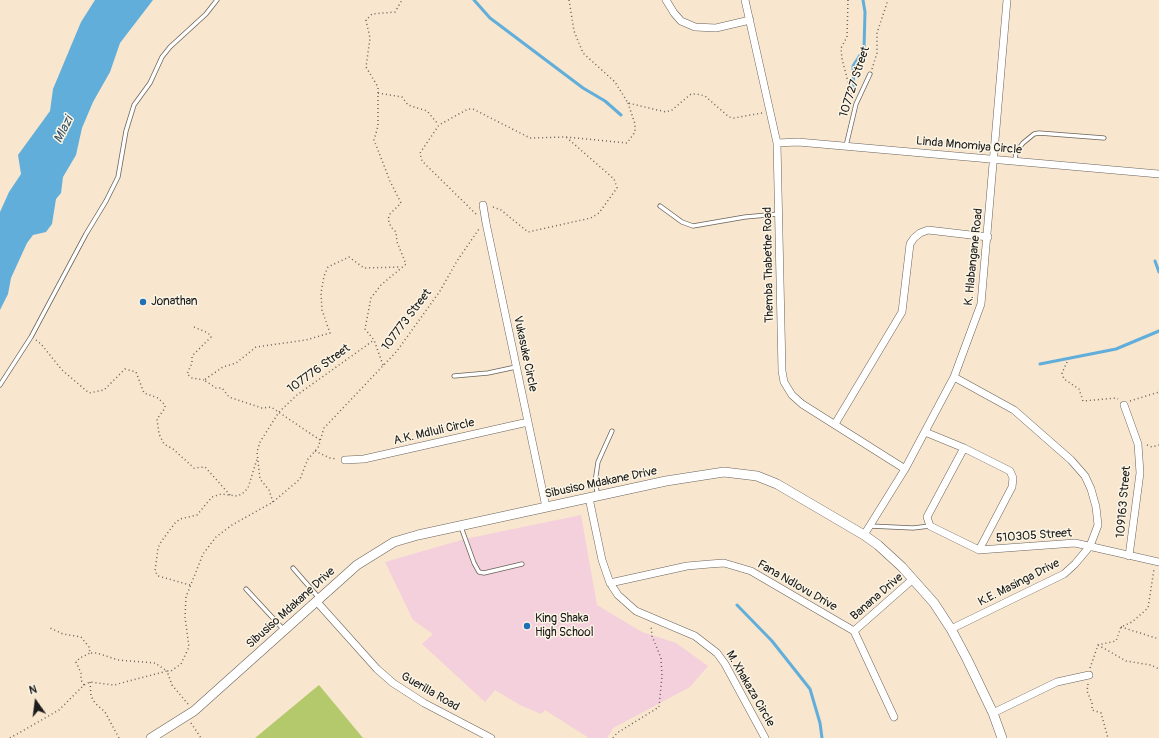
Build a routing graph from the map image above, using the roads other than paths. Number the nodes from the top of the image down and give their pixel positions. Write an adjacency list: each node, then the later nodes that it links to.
1 (217, 0): 20 (lane)
2 (666, 0): 5 (street)
3 (745, 0): 5 (street, Themba Thabethe Road)
4 (1007, 0): 10 (street, K. Hlabangane Road)
5 (750, 20): 8 (street, Themba Thabethe Road)
6 (870, 74): 9 (lane, 107727 Street)
7 (1104, 138): 11 (lane)
8 (777, 143): 9 (street, Linda Mnomiya Circle); 15 (street, Themba Thabethe Road)
9 (846, 147): 10 (street, Linda Mnomiya Circle)
10 (994, 160): 11 (street, Linda Mnomiya Circle); 16 (street, K. Hlabangane Road)
11 (1015, 161): 12 (street, Linda Mnomiya Circle)
12 (1159, 174)
13 (483, 205): 17 (street, Vukasuke Circle)
14 (660, 206): 15 (lane)
15 (778, 214): 23 (street, Themba Thabethe Road)
16 (988, 237): 19 (street, K. Hlabangane Road); 23 (street)
17 (516, 367): 18 (lane); 22 (street, Vukasuke Circle)
18 (454, 376)
19 (954, 377): 25 (street, K. Hlabangane Road); 36 (street, K.E. Masinga Drive)
20 (0, 385)
21 (1124, 405): 38 (street, 109163 Street)
22 (528, 422): 27 (street, A.K. Mdluli Circle); 31 (street, Vukasuke Circle)
23 (835, 424): 28 (street, Themba Thabethe Road)
24 (612, 431): 29 (lane)
25 (925, 432): 26 (street, 510305 Street); 28 (street, K. Hlabangane Road)
26 (964, 448): 34 (street); 37 (street, 510305 Street)
27 (345, 460)
28 (905, 469): 33 (street, K. Hlabangane Road)
29 (598, 496): 30 (street, Sibusiso Mdakane Drive); 35 (street, Sibusiso Mdakane Drive)
30 (589, 498): 31 (street, Sibusiso Mdakane Drive); 43 (street, M. Xhakaza Circle)
31 (546, 507): 32 (street, Sibusiso Mdakane Drive)
32 (461, 526): 40 (lane); 45 (street, Sibusiso Mdakane Drive)
33 (870, 526): 34 (lane); 35 (street, K. Hlabangane Road)
34 (930, 526): 37 (street)
35 (864, 535): 42 (street, Sibusiso Mdakane Drive)
36 (1090, 546): 37 (street, 510305 Street); 38 (street, 510305 Street); 46 (street, K.E. Masinga Drive)
37 (979, 550)
38 (1129, 556): 39 (street, 510305 Street)
39 (1157, 561)
40 (522, 564)
41 (293, 568): 45 (lane)
42 (913, 579): 46 (street, Sibusiso Mdakane Drive); 48 (street, Banana Drive)
43 (610, 583): 48 (street, Fana Ndlovu Drive); 54 (street, M. Xhakaza Circle)
44 (246, 589): 47 (lane)
45 (318, 601): 47 (street, Sibusiso Mdakane Drive); 53 (street, Guerilla Road)
46 (951, 629): 50 (street, Sibusiso Mdakane Drive)
47 (284, 631): 52 (street, Sibusiso Mdakane Drive)
48 (854, 631): 51 (street)
49 (1088, 675): 50 (street)
50 (993, 713): 55 (street, Sibusiso Mdakane Drive)
51 (894, 717)
52 (151, 738)
53 (491, 738)
54 (765, 738)
55 (1002, 738)

